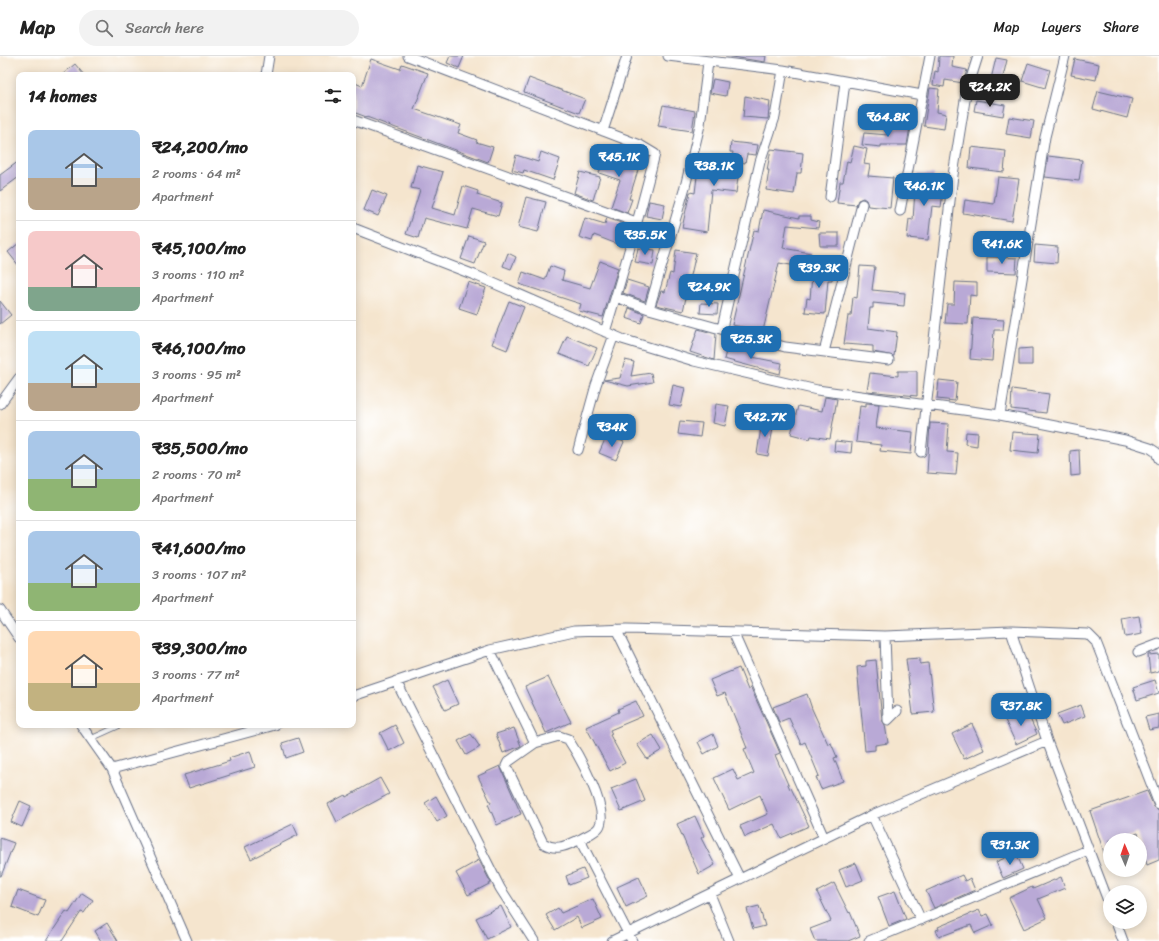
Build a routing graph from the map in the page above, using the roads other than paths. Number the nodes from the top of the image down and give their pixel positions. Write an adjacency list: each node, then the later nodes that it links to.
1 (269, 56): 10 (street)
2 (408, 56): 14 (street)
3 (627, 56): 14 (street)
4 (668, 56): 8 (street)
5 (930, 56): 12 (street)
6 (978, 56): 29 (street)
7 (1065, 56): 30 (street)
8 (708, 62): 9 (street); 21 (street)
9 (783, 70): 11 (street); 22 (street)
10 (266, 72)
11 (845, 82): 12 (street); 15 (street)
12 (922, 95): 17 (street)
13 (356, 121): 18 (street)
14 (603, 131): 18 (street)
15 (830, 197)
16 (862, 204): 25 (street)
17 (900, 211)
18 (636, 222): 20 (street)
19 (356, 229): 23 (street)
20 (616, 297): 21 (street); 23 (street)
21 (649, 309): 22 (street)
22 (722, 328): 25 (street)
23 (605, 332): 24 (street)
24 (614, 335): 29 (street); 31 (street)
25 (824, 352): 26 (street)
26 (889, 360)
27 (16, 382): 28 (street)
28 (0, 404)
29 (927, 405): 30 (street); 32 (street)
30 (1000, 415): 33 (street)
31 (578, 450)
32 (921, 452)
33 (1159, 459)
34 (0, 610): 38 (street)
35 (616, 629): 37 (street); 41 (street); 58 (street)
36 (1011, 631): 39 (street); 50 (street); 53 (street)
37 (733, 632): 39 (street); 55 (street)
38 (16, 634)
39 (886, 636): 45 (street)
40 (1159, 644): 42 (street)
41 (490, 650): 43 (street); 51 (street)
42 (1138, 652)
43 (396, 681): 44 (street); 65 (street)
44 (356, 695)
45 (897, 711)
46 (82, 728): 49 (street)
47 (114, 728): 49 (lane)
48 (264, 728): 52 (street)
49 (90, 738): 52 (street)
50 (1047, 741): 54 (street); 57 (street)
51 (535, 743): 56 (street); 56 (street)
52 (112, 769): 64 (street)
53 (1159, 804)
54 (872, 815): 55 (street); 61 (street)
55 (824, 838): 58 (street)
56 (581, 839): 63 (street)
57 (1088, 850): 59 (street); 61 (street)
58 (740, 879): 60 (street)
59 (1103, 888)
60 (710, 894): 63 (street); 67 (street)
61 (921, 920): 68 (street)
62 (1119, 929): 69 (street)
63 (630, 937): 66 (street)
64 (187, 941)
65 (534, 941)
66 (612, 941)
67 (729, 941)
68 (869, 941)
69 (1123, 941)

